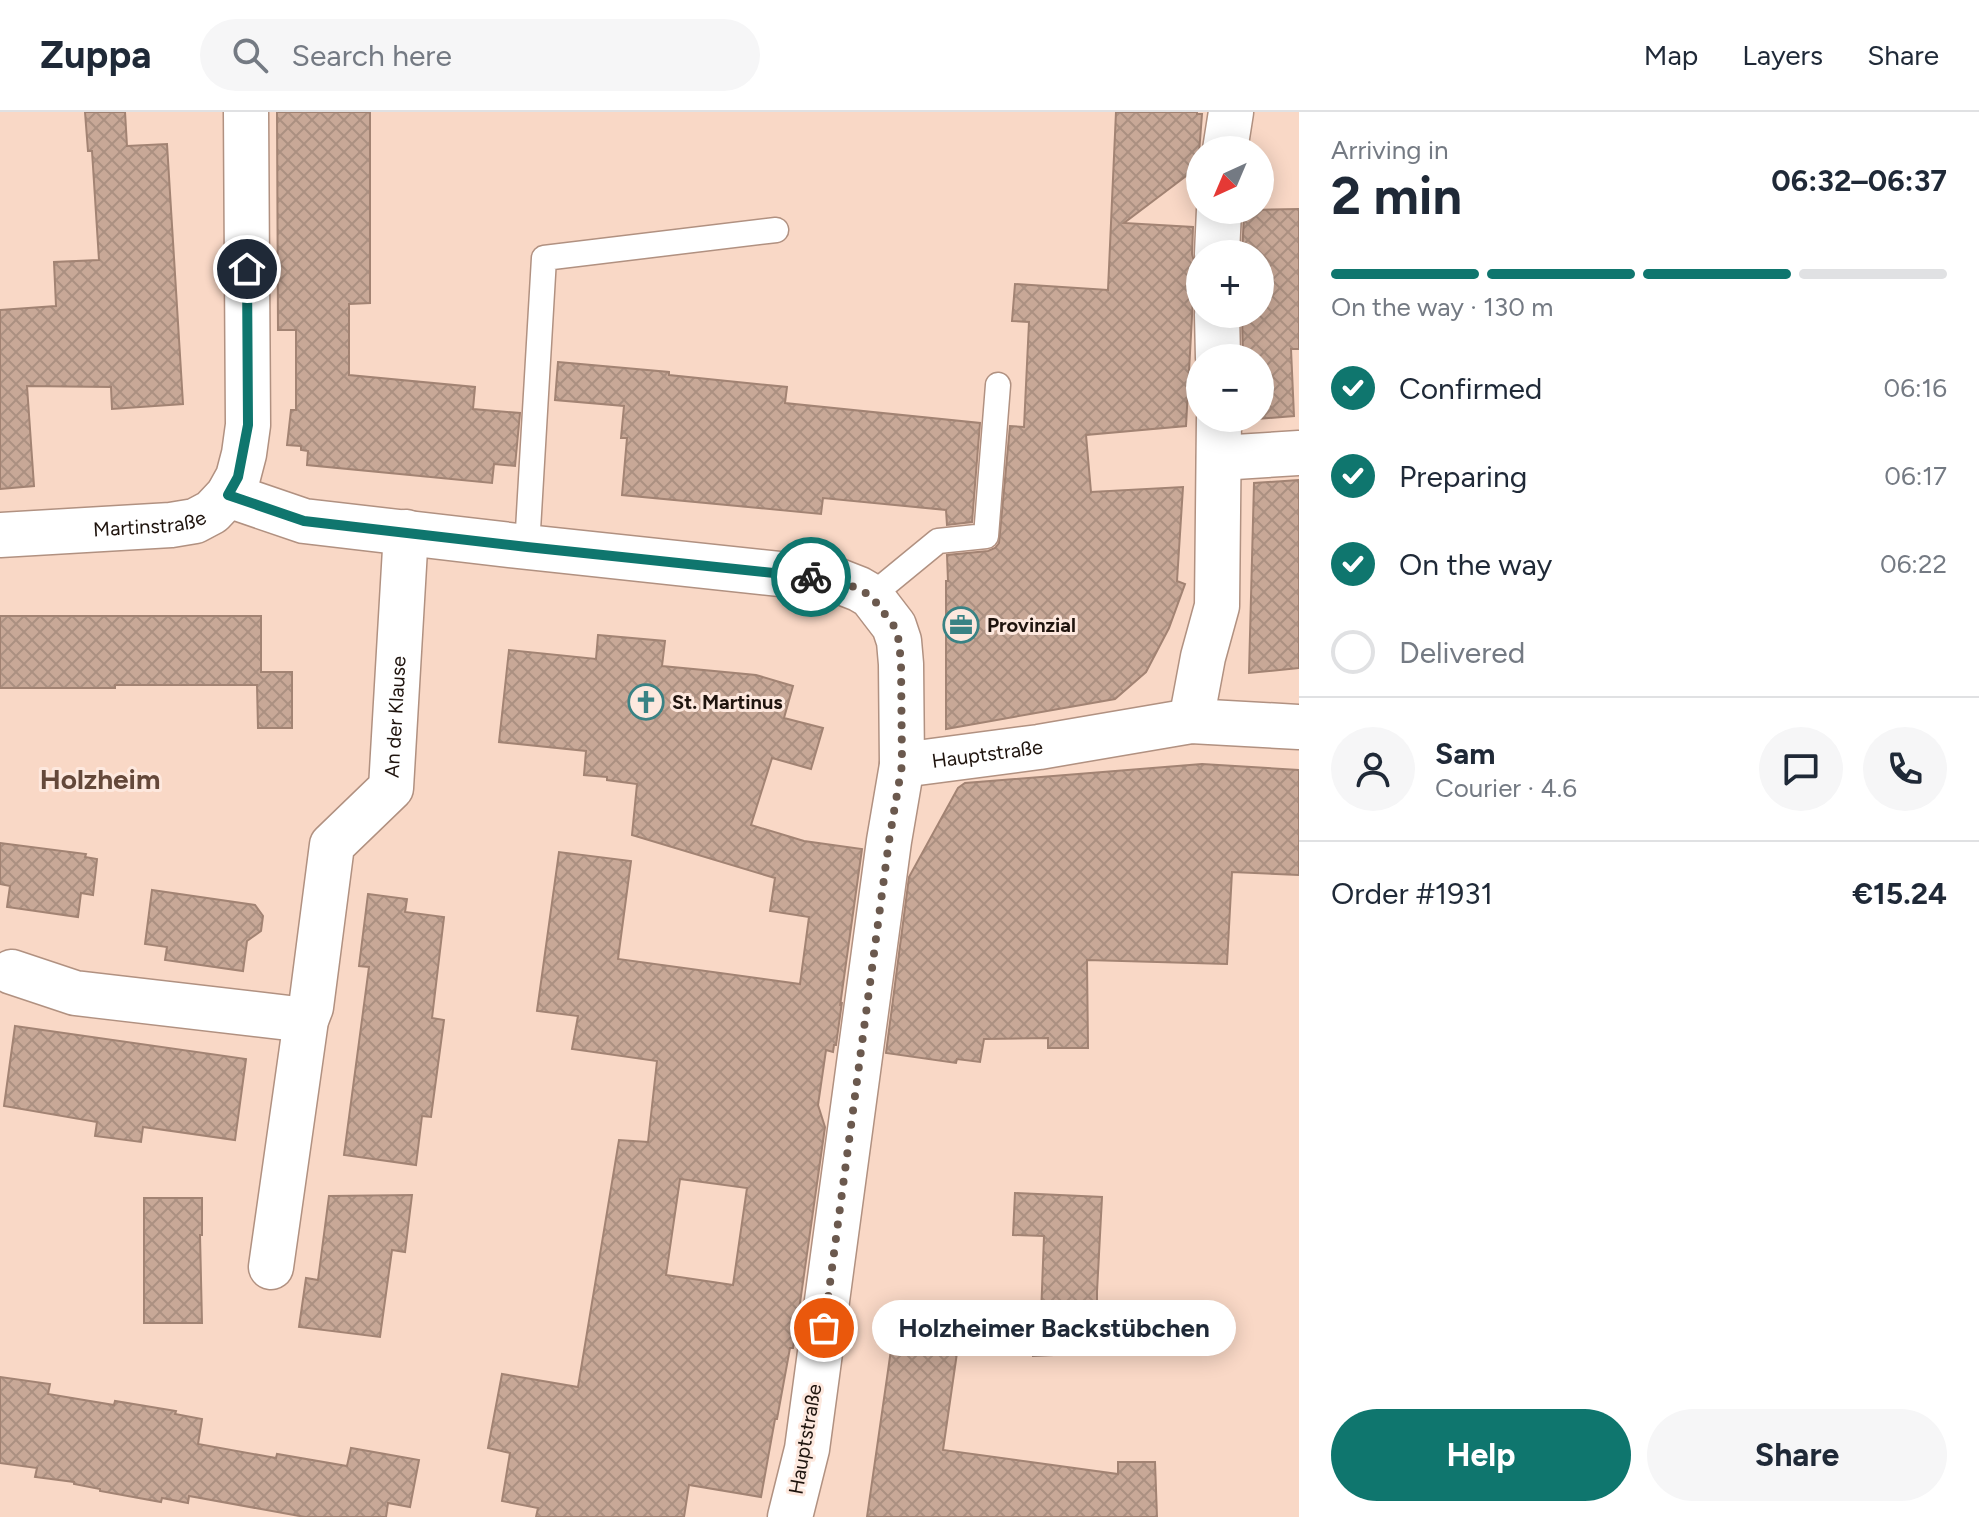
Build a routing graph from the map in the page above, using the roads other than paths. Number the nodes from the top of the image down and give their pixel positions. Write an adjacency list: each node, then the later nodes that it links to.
1 (246, 112): 8 (street)
2 (1231, 112): 3 (street)
3 (1227, 136)
4 (776, 230): 11 (lane)
5 (998, 385): 12 (lane)
6 (1219, 438): 7 (street); 13 (street)
7 (1299, 453)
8 (228, 495): 9 (street, Martinstraße); 10 (street, Martinstraße)
9 (406, 532): 11 (street, Martinstraße); 17 (street, An der Klause)
10 (0, 535)
11 (527, 547): 12 (street, Martinstraße)
12 (871, 596): 15 (street, Martinstraße)
13 (1191, 721): 14 (street, Hauptstraße); 15 (street, Hauptstraße)
14 (1299, 727)
15 (902, 765): 19 (street, Hauptstraße)
16 (12, 972): 17 (street)
17 (306, 1020): 18 (street, An der Klause)
18 (271, 1267)
19 (790, 1517)

